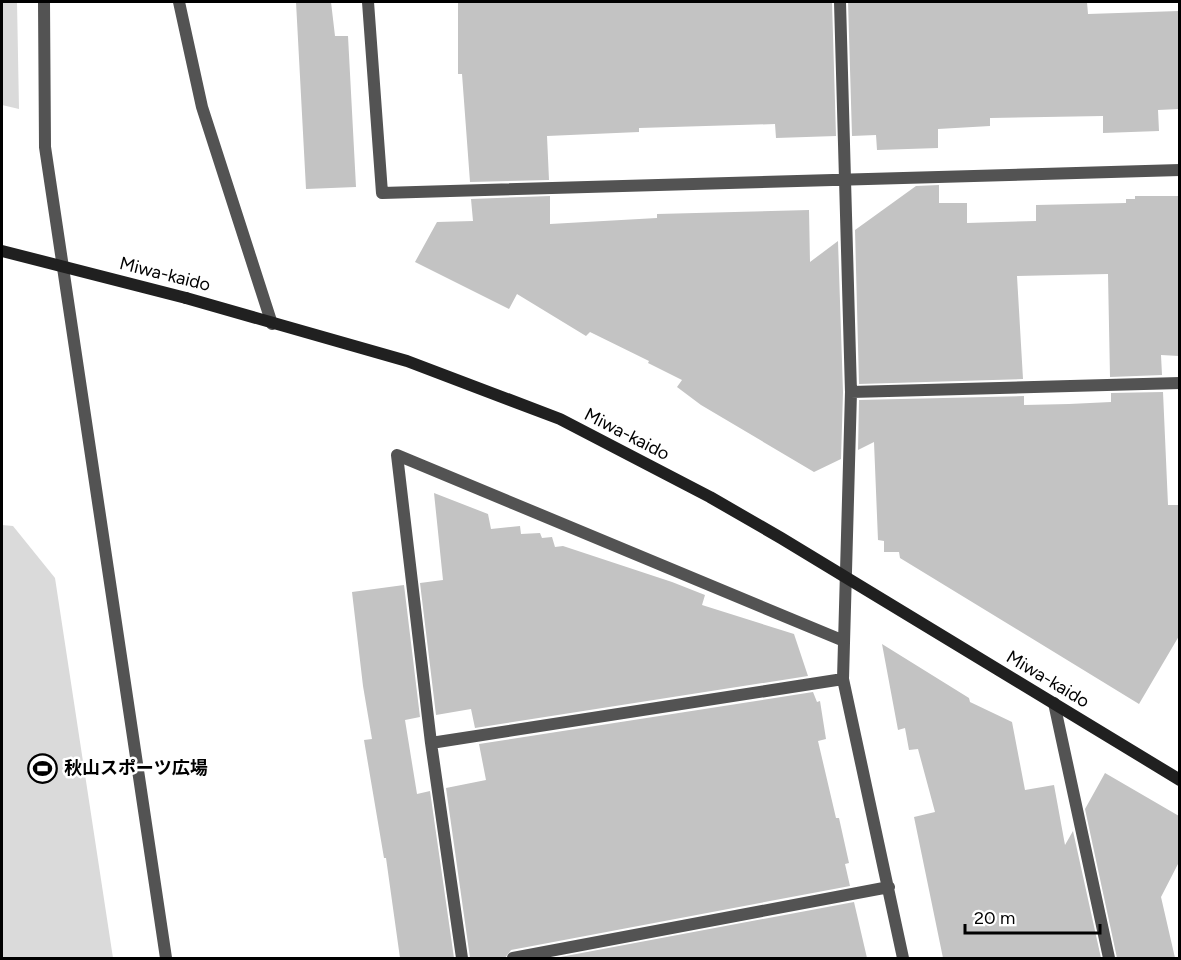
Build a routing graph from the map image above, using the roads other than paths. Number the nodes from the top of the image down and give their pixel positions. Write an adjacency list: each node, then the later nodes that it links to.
1 (44, 2): 18 (street)
2 (179, 2): 8 (street)
3 (368, 2): 6 (street)
4 (840, 2): 6 (street)
5 (1179, 170): 6 (street)
6 (847, 181): 10 (street)
7 (2, 251): 8 (main road, Miwa-kaido, bridge)
8 (272, 324): 11 (main road, Miwa-kaido)
9 (1179, 383): 10 (street)
10 (851, 392): 11 (street)
11 (847, 580): 12 (street); 14 (main road, Miwa-kaido)
12 (844, 640): 13 (street); 15 (street)
13 (843, 679): 15 (street); 17 (street)
14 (1054, 703): 16 (main road, Miwa-kaido); 22 (street)
15 (430, 743): 19 (street)
16 (1179, 780)
17 (889, 887): 20 (street); 21 (street)
18 (166, 958)
19 (462, 958)
20 (513, 958)
21 (903, 958)
22 (1108, 958)

